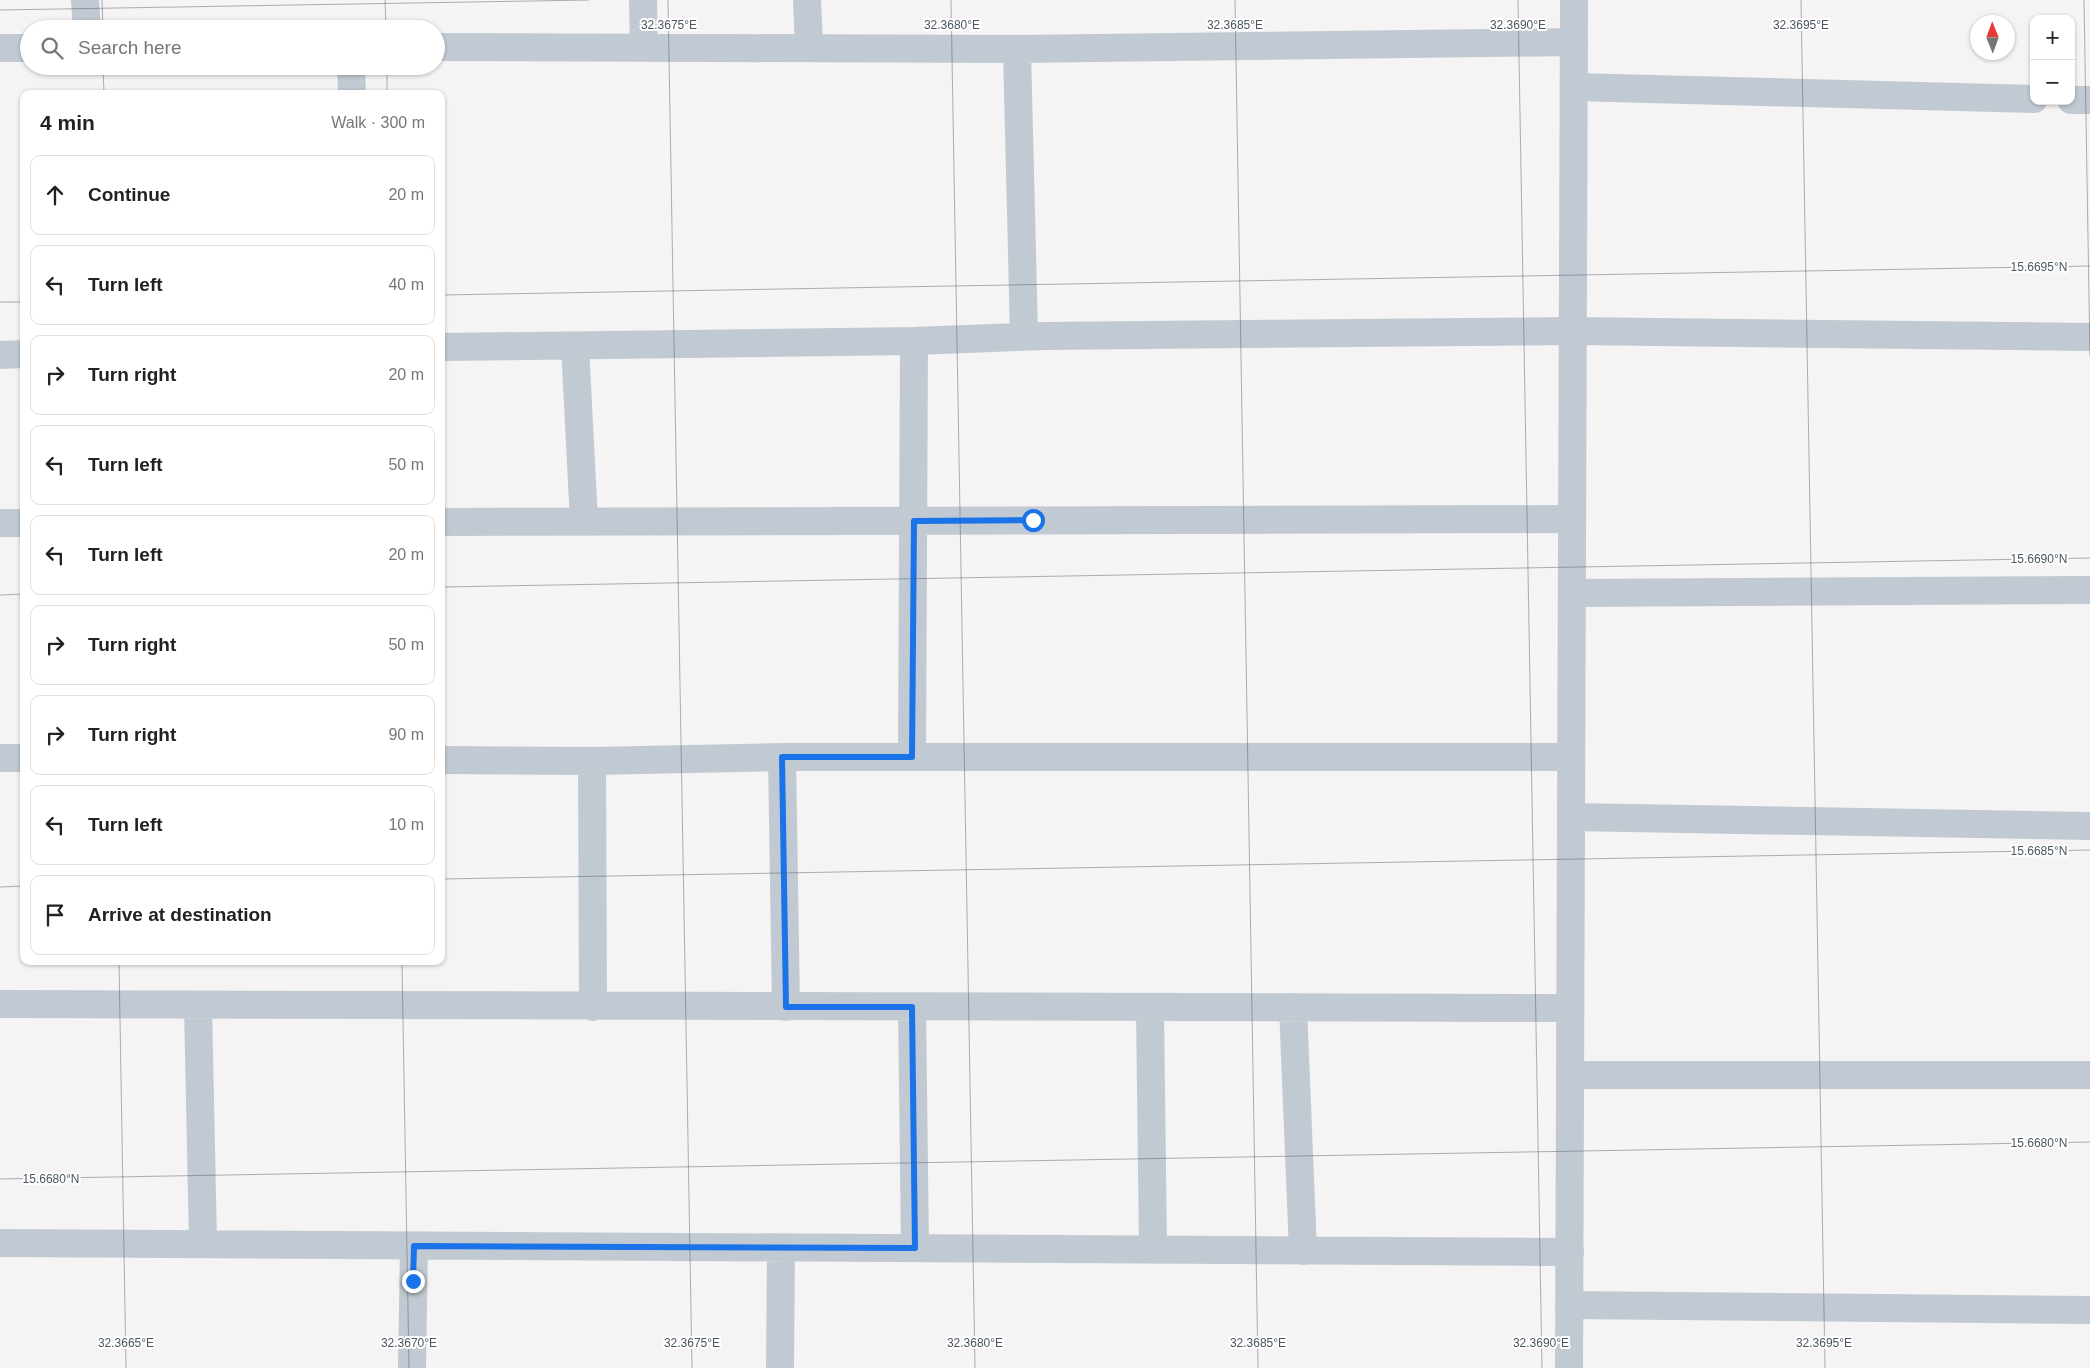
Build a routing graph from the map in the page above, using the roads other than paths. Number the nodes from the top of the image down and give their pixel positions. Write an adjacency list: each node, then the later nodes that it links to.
1 (85, 0): 5 (street)
2 (643, 0): 11 (street)
3 (807, 0): 7 (street)
4 (1574, 0): 6 (street)
5 (86, 20)
6 (1574, 42): 12 (street); 14 (street)
7 (809, 46): 11 (street); 12 (street)
8 (445, 47): 11 (street)
9 (0, 48): 10 (street)
10 (20, 48)
11 (644, 48)
12 (1017, 49): 20 (street)
13 (351, 75): 15 (street)
14 (1574, 87): 16 (street); 19 (street)
15 (352, 90)
16 (2030, 99)
17 (2075, 100): 18 (street)
18 (2090, 100)
19 (1573, 331): 20 (street); 21 (street); 27 (street)
20 (1024, 336): 22 (street)
21 (2090, 337)
22 (914, 341): 23 (street); 29 (street)
23 (575, 346): 24 (street); 28 (street)
24 (445, 347)
25 (0, 354): 26 (street)
26 (20, 354)
27 (1572, 519): 29 (street); 34 (street)
28 (584, 521): 29 (street); 30 (street)
29 (914, 521): 36 (street)
30 (445, 522)
31 (0, 523): 32 (street)
32 (20, 523)
33 (2090, 590): 34 (street)
34 (1572, 593): 37 (street)
35 (782, 757): 36 (street); 41 (street); 47 (street)
36 (912, 757): 37 (street)
37 (1571, 757): 42 (street)
38 (0, 758): 39 (street)
39 (20, 758)
40 (445, 760): 41 (street)
41 (592, 761): 46 (street)
42 (1571, 817): 43 (street); 51 (street)
43 (2090, 826)
44 (0, 1004): 45 (street)
45 (198, 1005): 46 (street); 55 (street)
46 (593, 1007): 47 (street)
47 (786, 1007): 48 (street)
48 (912, 1007): 50 (street); 58 (street)
49 (1294, 1007): 50 (street); 51 (street); 60 (street)
50 (1150, 1008): 59 (street)
51 (1570, 1008): 52 (street)
52 (1570, 1075): 53 (street); 61 (street)
53 (2090, 1075)
54 (0, 1243): 55 (street)
55 (203, 1244): 56 (street)
56 (414, 1246): 57 (street); 64 (street)
57 (781, 1248): 58 (street); 65 (street)
58 (915, 1248): 59 (street)
59 (1153, 1250): 60 (street)
60 (1303, 1251): 61 (street)
61 (1570, 1252): 62 (street)
62 (1569, 1305): 63 (street); 66 (street)
63 (2090, 1310)
64 (412, 1368)
65 (780, 1368)
66 (1569, 1368)

